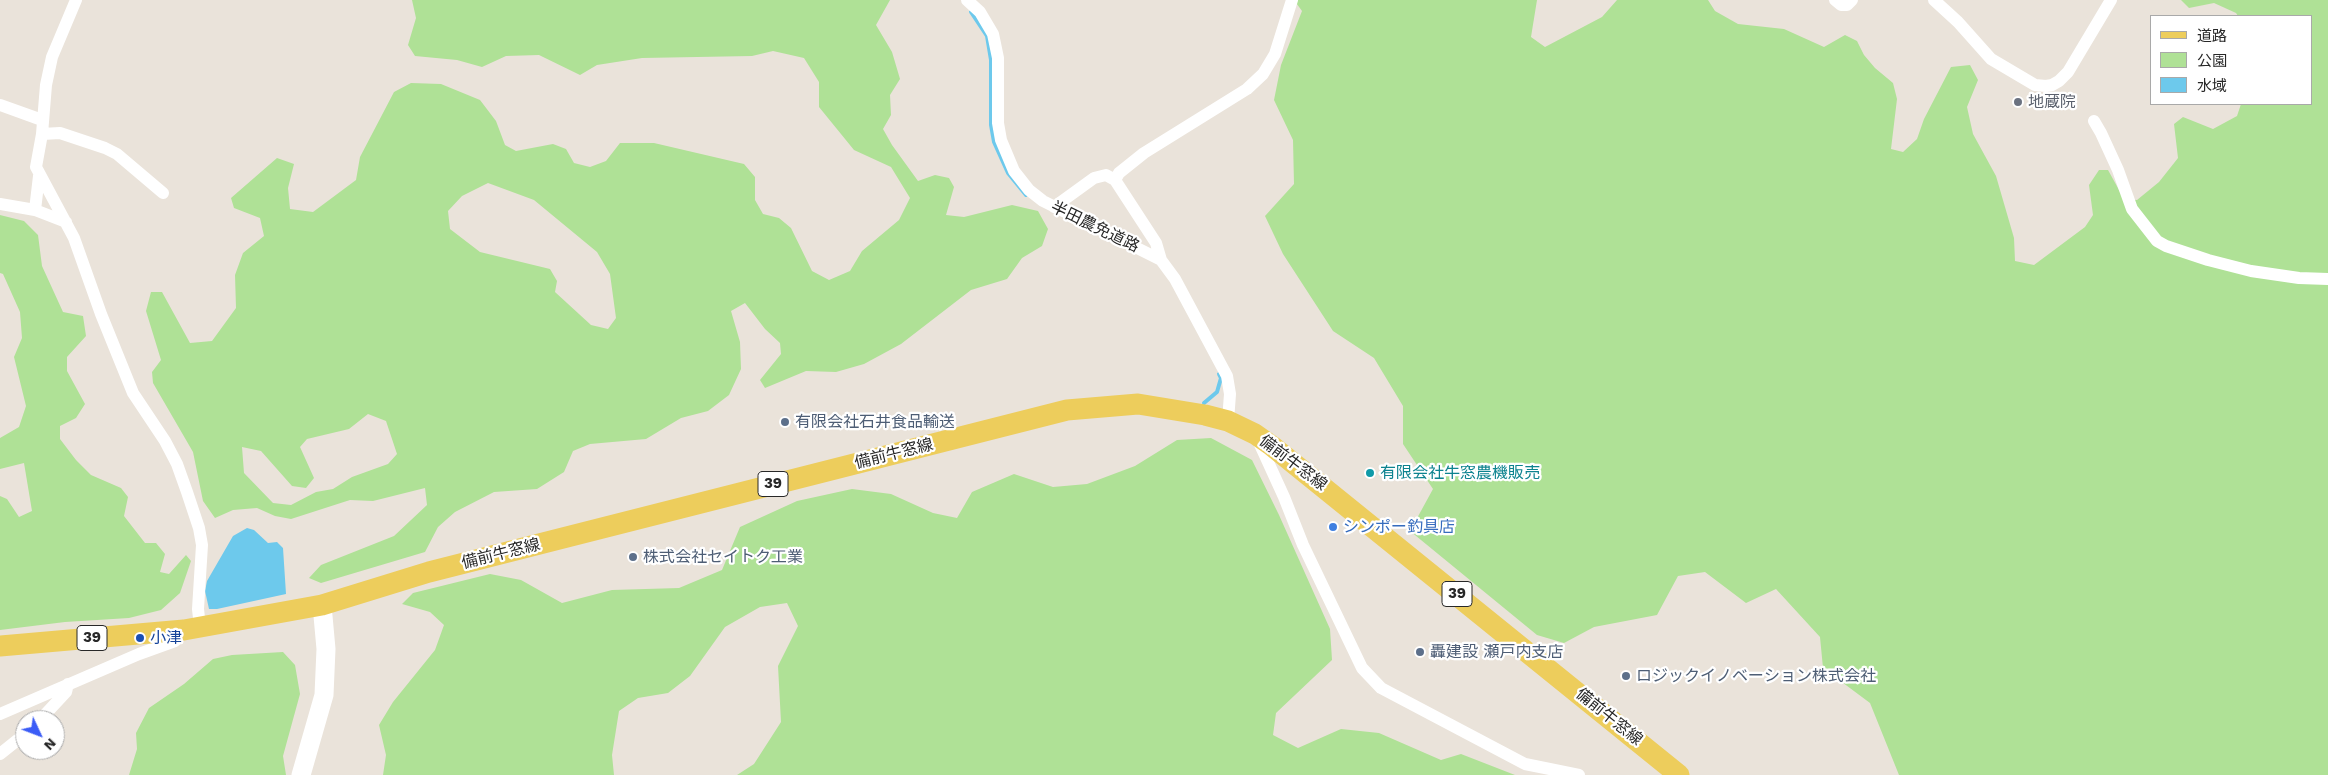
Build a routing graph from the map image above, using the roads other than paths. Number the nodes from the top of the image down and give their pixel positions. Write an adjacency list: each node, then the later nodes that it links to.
1 (76, 0): 9 (street)
2 (967, 0): 16 (street, 半田農免道路)
3 (1292, 0): 13 (street)
4 (1835, 0): 5 (street)
5 (1852, 0)
6 (1934, 0): 7 (street)
7 (2111, 0)
8 (0, 105): 9 (street)
9 (42, 120): 11 (street)
10 (2094, 121): 20 (street)
11 (42, 134): 12 (street); 14 (street)
12 (39, 176): 17 (street); 18 (street)
13 (1115, 180): 16 (street); 19 (street)
14 (163, 194)
15 (0, 204): 17 (street)
16 (1054, 208): 19 (street, 半田農免道路)
17 (34, 210): 18 (street)
18 (66, 222): 24 (street)
19 (1162, 260): 21 (street)
20 (2328, 279)
21 (1228, 422): 22 (main road, 備前牛窓線 / 39); 23 (main road, 備前牛窓線 / 39)
22 (1255, 434): 32 (street); 33 (main road, 備前牛窓線 / 39)
23 (322, 605): 24 (main road, 備前牛窓線 / 39); 31 (street)
24 (192, 629): 25 (main road, 備前牛窓線 / 39); 26 (street)
25 (0, 646)
26 (68, 684): 27 (street); 28 (street)
27 (49, 710)
28 (0, 714)
29 (15, 742): 30 (street)
30 (0, 754)
31 (302, 775)
32 (1579, 775)
33 (1679, 775)

